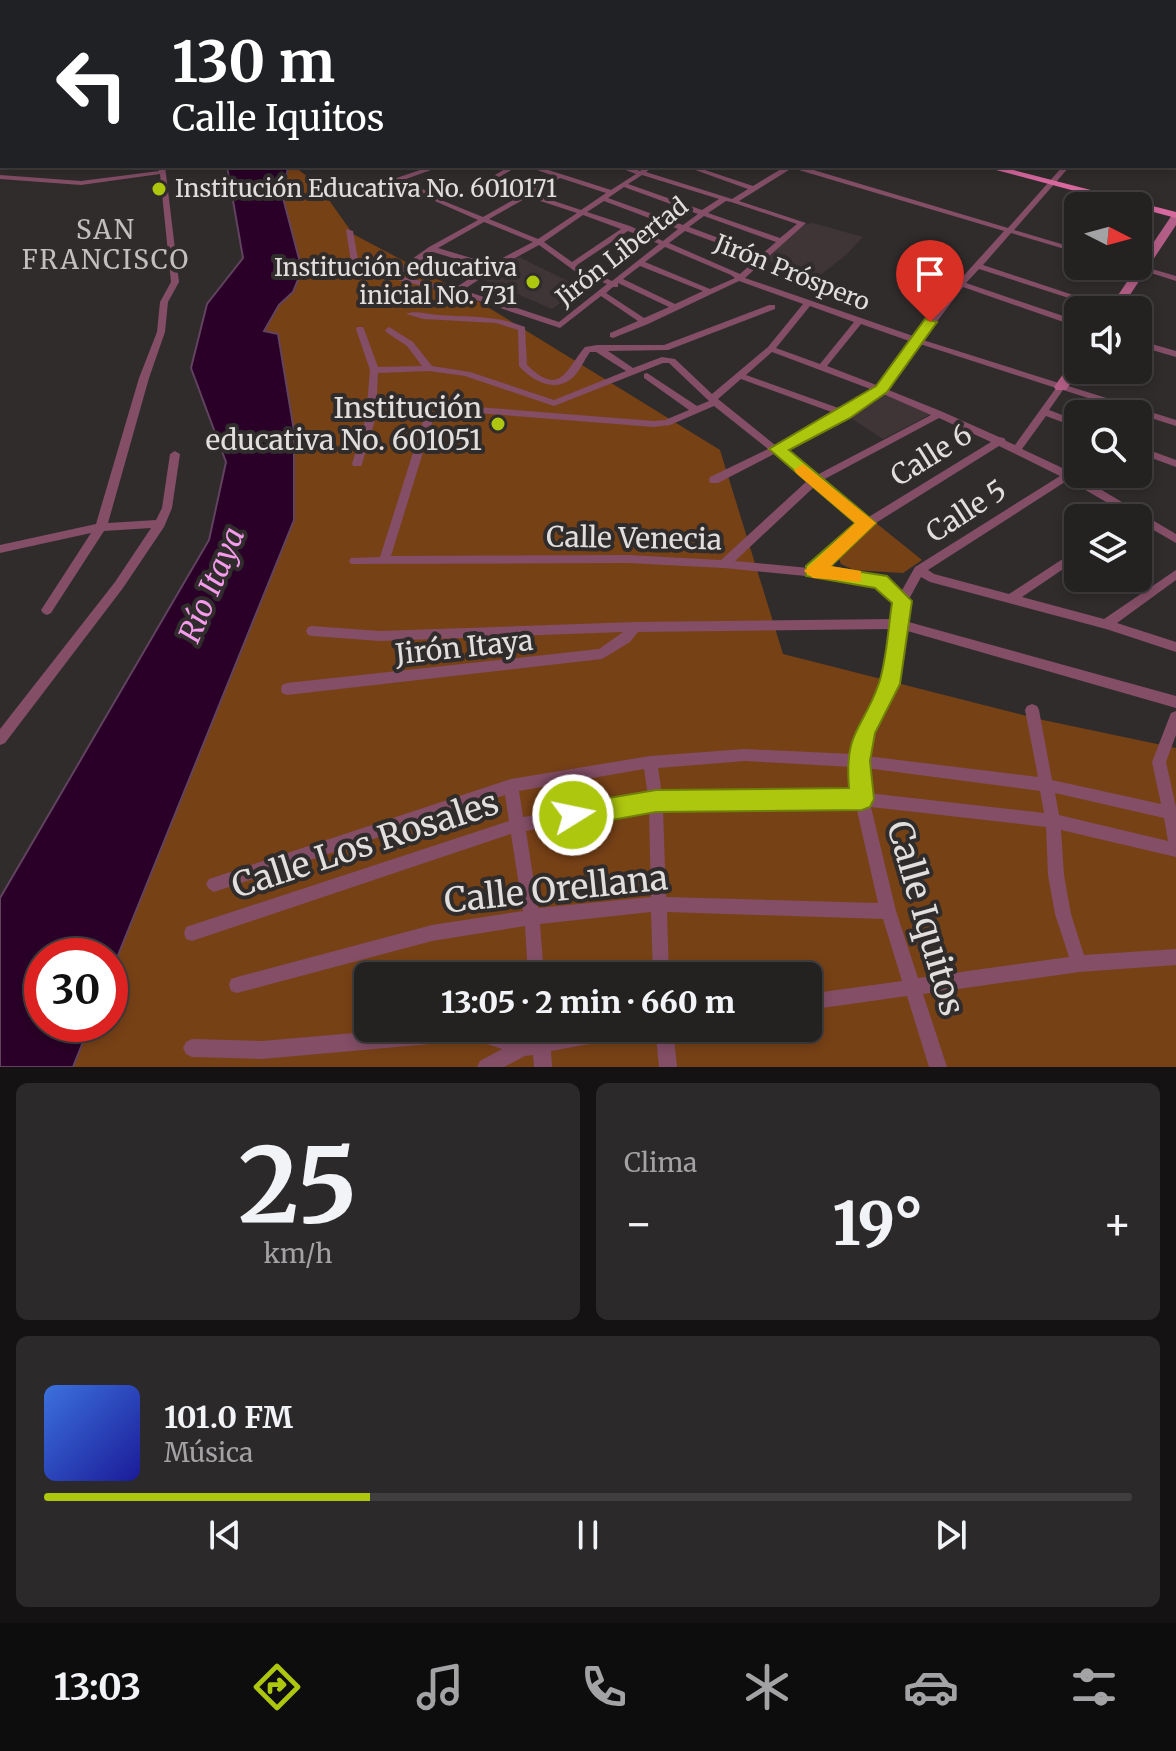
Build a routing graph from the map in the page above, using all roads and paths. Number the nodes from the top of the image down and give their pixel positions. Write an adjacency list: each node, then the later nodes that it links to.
1 (433, 168): 17 (street)
2 (511, 168): 23 (street, Jirón Próspero)
3 (535, 168): 15 (street)
4 (625, 168): 14 (street)
5 (648, 168): 14 (street)
6 (693, 168): 20 (street)
7 (789, 168): 20 (street, Jirón Libertad)
8 (799, 168): 25 (street)
9 (807, 168): 25 (street)
10 (982, 168): 19 (main road)
11 (993, 168): 19 (main road)
12 (1065, 168): 19 (street)
13 (162, 169): 16 (street); 108 (street)
14 (641, 173): 18 (street); 27 (street)
15 (559, 176): 22 (street); 23 (street)
16 (0, 177)
17 (402, 179): 24 (street); 32 (street)
18 (624, 185): 22 (street); 29 (street)
19 (1051, 185): 21 (main road); 31 (main road); 35 (street)
20 (754, 189): 27 (street, Jirón Libertad)
21 (1076, 192)
22 (612, 193): 26 (street)
23 (529, 194): 28 (street, Jirón Próspero); 32 (street)
24 (343, 197)
25 (901, 198): 35 (street)
26 (604, 199): 28 (street); 34 (street)
27 (729, 200): 29 (street, Jirón Libertad); 37 (street)
28 (584, 212): 33 (street, Jirón Próspero); 38 (street)
29 (704, 212): 34 (street, Jirón Libertad); 37 (street)
30 (1152, 212): 31 (main road)
31 (1176, 217): 42 (main road)
32 (488, 219): 38 (street); 41 (street)
33 (627, 228): 39 (street, Jirón Próspero); 45 (street)
34 (683, 228): 39 (street, Jirón Libertad); 43 (street)
35 (1008, 229): 40 (street); 46 (street)
36 (349, 231): 49 (street)
37 (781, 241): 43 (street)
38 (539, 242): 45 (street); 47 (street)
39 (666, 243): 44 (street, Jirón Libertad); 51 (street, Jirón Próspero)
40 (1064, 245)
41 (432, 249): 47 (street); 49 (street)
42 (1152, 249)
43 (763, 257): 51 (street)
44 (640, 263): 52 (street, Jirón Libertad); 54 (street)
45 (572, 265): 52 (street)
46 (979, 266): 53 (street); 57 (street)
47 (492, 267): 55 (street)
48 (1152, 270): 50 (street)
49 (393, 277): 55 (street)
50 (1176, 277)
51 (740, 278): 54 (street); 59 (street, Jirón Próspero)
52 (618, 283): 56 (street, Jirón Libertad); 60 (street)
53 (961, 284): 63 (street); 69 (street)
54 (707, 290): 60 (street)
55 (457, 291): 56 (street, Jirón Libertad); 58 (street)
56 (603, 294): 65 (street)
57 (1071, 296)
58 (440, 302)
59 (808, 303): 64 (street, Jirón Próspero); 72 (street)
60 (675, 307): 65 (street)
61 (772, 307): 70 (street)
62 (410, 314): 70 (street)
63 (1064, 319)
64 (859, 321): 69 (street, Jirón Próspero); 74 (street)
65 (645, 322): 68 (street)
66 (360, 329): 76 (street)
67 (389, 330): 75 (street)
68 (613, 335)
69 (915, 340): 81 (street, Jirón Próspero); 82 (street)
70 (597, 347): 77 (street)
71 (1152, 347): 73 (street)
72 (771, 349): 74 (street); 79 (street)
73 (1176, 354)
74 (822, 367): 82 (street)
75 (429, 368): 76 (street); 77 (street)
76 (374, 370): 88 (street)
77 (633, 372): 83 (street)
78 (647, 376): 84 (street)
79 (741, 376): 83 (street); 86 (street)
80 (1064, 383): 81 (main road)
81 (1061, 387): 85 (street); 91 (street, Jirón Próspero)
82 (881, 389): 86 (street); 87 (street)
83 (714, 400): 84 (street); 93 (street)
84 (697, 411): 89 (street)
85 (1043, 411): 90 (street); 94 (street)
86 (845, 414): 93 (street)
87 (940, 414): 92 (street); 102 (street)
88 (371, 417): 89 (street); 97 (street)
89 (429, 418): 112 (street)
90 (1064, 419)
91 (1176, 423)
92 (1001, 440): 94 (street); 105 (street, Calle 6)
93 (778, 449): 101 (street); 102 (street)
94 (1017, 449): 99 (street)
95 (175, 454): 106 (street)
96 (1152, 455): 98 (street)
97 (357, 464)
98 (1176, 464)
99 (1064, 472)
100 (1064, 478): 115 (street, Calle 5)
101 (714, 480)
102 (815, 480): 105 (street); 114 (street)
103 (1089, 488): 104 (street)
104 (1114, 504)
105 (867, 523): 116 (street, Calle 6)
106 (160, 524): 108 (street); 130 (street)
107 (1152, 526): 109 (street)
108 (101, 527): 110 (street); 120 (street)
109 (1176, 539)
110 (0, 549)
111 (355, 561): 112 (street, Calle Venecia)
112 (384, 561): 114 (street, Calle Venecia)
113 (1064, 563): 118 (street)
114 (724, 564): 116 (street, Calle Venecia)
115 (919, 570): 118 (street); 119 (street, Calle 5)
116 (813, 571): 119 (street, Calle Venecia)
117 (1176, 574): 122 (street)
118 (1011, 599): 122 (street)
119 (902, 601): 121 (street, Calle Iquitos)
120 (47, 610)
121 (900, 624): 123 (street, Jirón Itaya); 127 (street, Jirón Itaya); 131 (street, Calle Iquitos)
122 (1106, 624): 125 (street)
123 (635, 627): 124 (street, Jirón Itaya); 126 (street, Jirón Itaya)
124 (312, 631)
125 (1176, 647)
126 (287, 689)
127 (1176, 702)
128 (1032, 710): 133 (street)
129 (1176, 717): 137 (street)
130 (0, 739)
131 (858, 761): 132 (street); 133 (street); 135 (street, Calle Iquitos)
132 (650, 762): 134 (street); 136 (street)
133 (1047, 785): 137 (street); 138 (street)
134 (511, 786): 139 (street); 142 (street)
135 (862, 799): 136 (street, Calle Los Rosales); 138 (street, Calle Los Rosales); 144 (street, Calle Iquitos)
136 (656, 801): 139 (street, Calle Los Rosales); 143 (street)
137 (1171, 812): 140 (street)
138 (1053, 821): 141 (street, Calle Los Rosales); 150 (street)
139 (518, 825): 145 (street); 146 (street, Calle Los Rosales)
140 (1176, 843)
141 (1176, 850)
142 (214, 884)
143 (656, 904): 144 (street, Calle Orellana); 145 (street, Calle Orellana); 149 (street)
144 (888, 911): 152 (street, Calle Iquitos)
145 (532, 917): 148 (street); 151 (street, Calle Orellana)
146 (192, 933)
147 (1176, 957): 150 (street)
148 (535, 962)
149 (660, 962)
150 (1079, 964): 152 (street)
151 (237, 985)
152 (913, 987): 153 (street); 162 (street, Calle Iquitos)
153 (822, 1000)
154 (354, 1042): 158 (street)
155 (531, 1042): 159 (street)
156 (536, 1042): 160 (street)
157 (665, 1042): 161 (street)
158 (192, 1048)
159 (486, 1067)
160 (543, 1067)
161 (668, 1067)
162 (938, 1067)

